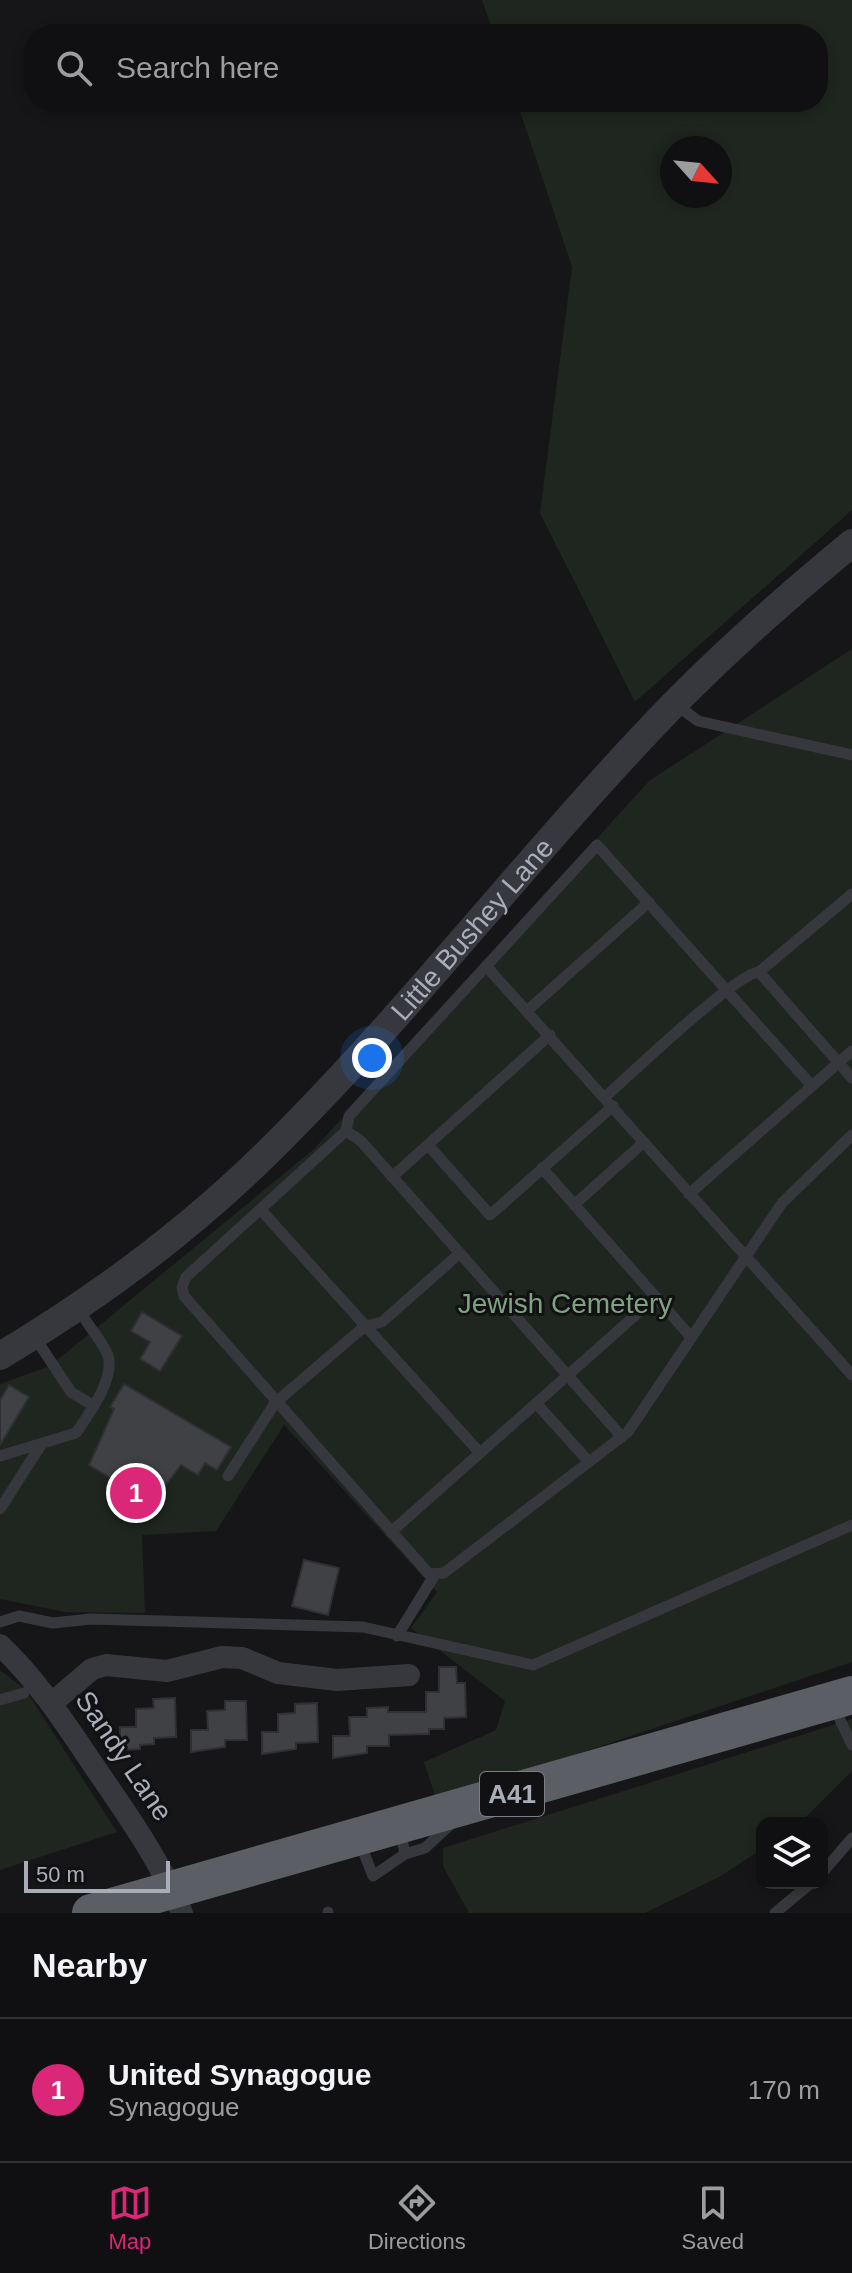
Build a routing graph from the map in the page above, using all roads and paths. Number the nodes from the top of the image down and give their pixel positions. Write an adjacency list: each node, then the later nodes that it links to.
1 (852, 543): 2 (street, Little Bushey Lane)
2 (675, 703): 3 (lane); 28 (street, Little Bushey Lane)
3 (852, 755)
4 (852, 894): 7 (lane)
5 (649, 902): 6 (lane); 8 (lane); 9 (lane)
6 (486, 966): 9 (lane); 16 (lane)
7 (759, 972): 8 (lane); 12 (lane)
8 (729, 990): 14 (lane); 15 (lane)
9 (528, 1010): 10 (lane)
10 (550, 1035): 15 (lane); 19 (lane)
11 (852, 1051): 12 (lane)
12 (839, 1063): 13 (lane); 14 (lane)
13 (852, 1078)
14 (812, 1086): 22 (lane)
15 (609, 1102): 18 (lane); 20 (lane)
16 (346, 1131): 21 (lane); 24 (lane)
17 (852, 1135): 26 (lane)
18 (644, 1142): 22 (lane); 23 (lane)
19 (428, 1145): 20 (lane); 21 (lane)
20 (542, 1168): 23 (lane)
21 (392, 1177): 25 (lane)
22 (689, 1194): 26 (lane)
23 (574, 1205): 27 (lane)
24 (261, 1210): 29 (lane); 35 (lane)
25 (460, 1253): 29 (lane); 33 (lane)
26 (745, 1255): 31 (lane); 34 (lane)
27 (656, 1297): 31 (lane); 33 (lane)
28 (77, 1307): 30 (street, Little Bushey Lane); 37 (lane)
29 (365, 1326): 35 (lane); 40 (lane)
30 (34, 1336): 32 (street, Little Bushey Lane); 37 (lane)
31 (691, 1337): 38 (lane)
32 (0, 1356)
33 (567, 1375): 36 (lane); 38 (lane)
34 (852, 1375)
35 (275, 1403): 43 (lane); 46 (lane)
36 (536, 1403): 40 (lane); 42 (lane)
37 (94, 1406): 39 (lane)
38 (622, 1437): 42 (lane)
39 (41, 1445): 41 (lane); 44 (lane)
40 (480, 1453): 46 (lane)
41 (0, 1456)
42 (589, 1462): 47 (lane)
43 (228, 1476)
44 (0, 1509)
45 (852, 1525): 49 (lane)
46 (391, 1532): 47 (lane)
47 (434, 1576): 49 (lane)
48 (0, 1622): 49 (lane)
49 (397, 1636)
50 (0, 1645): 55 (street, Sandy Lane)
51 (409, 1675): 55 (street)
52 (24, 1693): 54 (lane)
53 (841, 1698): 56 (lane); 60 (highway, A41)
54 (0, 1700)
55 (52, 1703): 60 (street, Sandy Lane)
56 (852, 1745)
57 (852, 1838): 58 (lane)
58 (828, 1866)
59 (804, 1889): 62 (lane)
60 (176, 1901): 61 (highway, A41)
61 (91, 1913)
62 (775, 1913)

